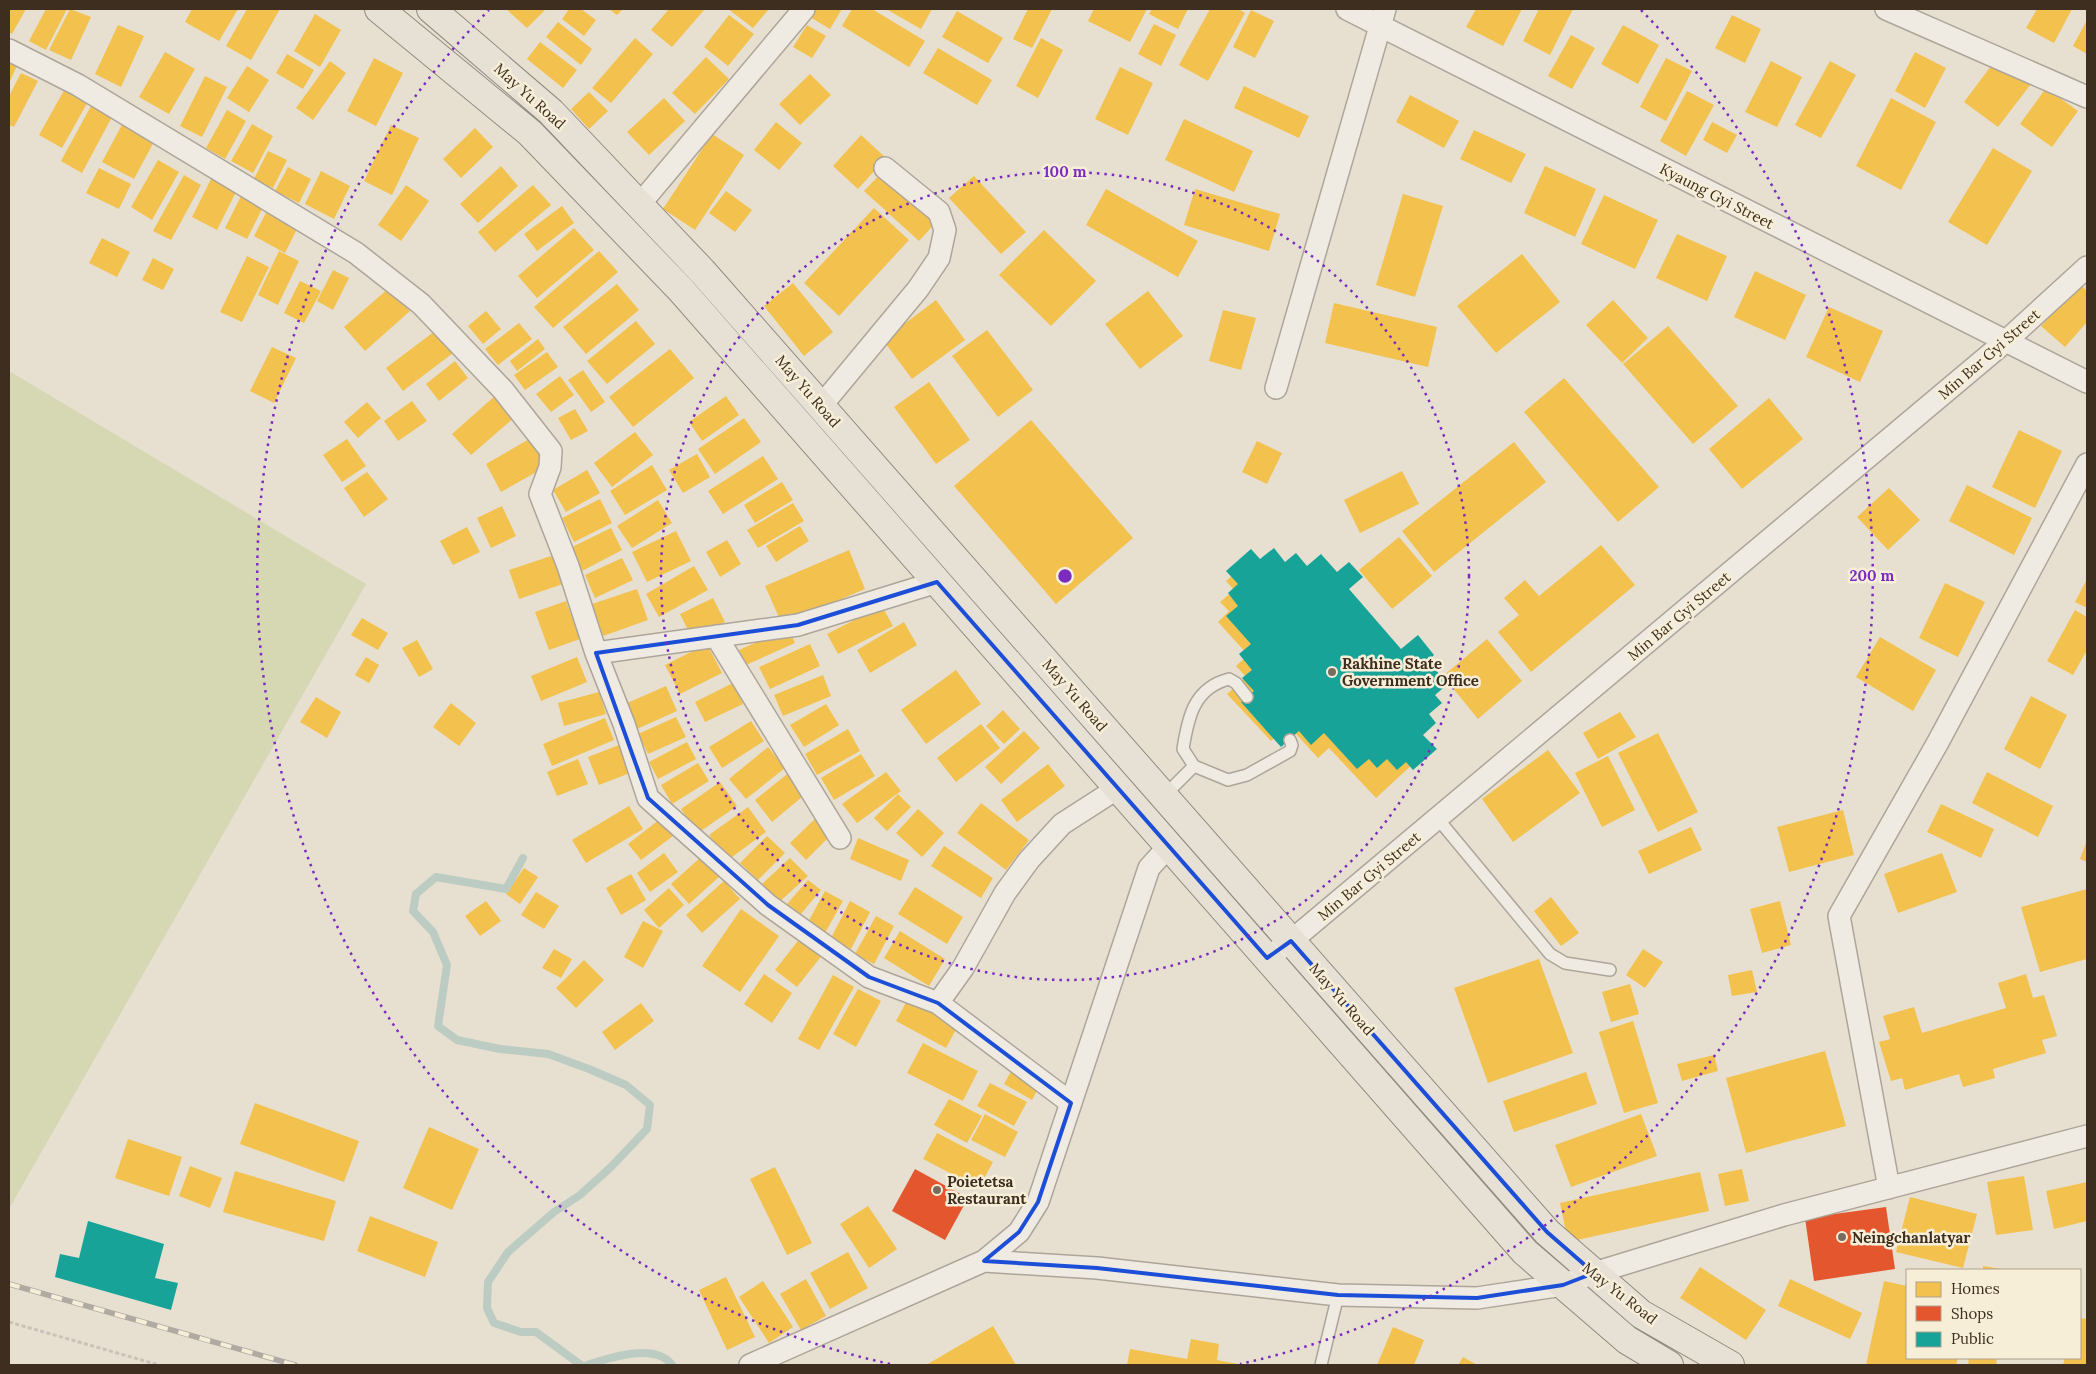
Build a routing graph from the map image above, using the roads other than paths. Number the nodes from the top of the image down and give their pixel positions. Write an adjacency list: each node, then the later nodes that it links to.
1 (379, 9): 17 (main road, May Yu Road)
2 (431, 9): 10 (main road, May Yu Road)
3 (804, 9): 10 (street)
4 (1347, 9): 6 (street, Kyaung Gyi Street)
5 (1886, 9): 8 (street)
6 (1383, 18): 12 (street, Kyaung Gyi Street); 14 (street)
7 (9, 50): 19 (street)
8 (2087, 97)
9 (885, 168): 15 (street)
10 (639, 205): 15 (main road, May Yu Road)
11 (2087, 267): 12 (street, Min Bar Gyi Street)
12 (2006, 341): 13 (street, Kyaung Gyi Street); 25 (street, Min Bar Gyi Street)
13 (2087, 382)
14 (1276, 388)
15 (821, 406): 24 (main road, May Yu Road)
16 (2087, 464): 34 (street)
17 (938, 582): 18 (street); 23 (main road, May Yu Road)
18 (716, 636): 19 (street); 26 (street)
19 (596, 653): 31 (street)
20 (1248, 697): 22 (lane)
21 (1290, 740): 22 (lane)
22 (1194, 766): 24 (lane)
23 (1118, 788): 24 (main road, May Yu Road); 31 (street)
24 (1153, 806): 27 (main road, May Yu Road); 28 (main road, May Yu Road)
25 (1438, 819): 28 (street, Min Bar Gyi Street); 30 (lane)
26 (840, 838)
27 (1169, 846): 29 (main road, May Yu Road); 32 (street)
28 (1292, 941): 29 (street, Min Bar Gyi Street); 36 (main road, May Yu Road)
29 (1266, 958): 37 (main road, May Yu Road)
30 (1610, 970)
31 (938, 1003): 32 (street)
32 (1071, 1103): 35 (street)
33 (2087, 1136): 34 (street)
34 (1889, 1188): 36 (street)
35 (984, 1261): 38 (street); 39 (street)
36 (1594, 1273): 37 (street); 42 (main road, May Yu Road)
37 (1563, 1285): 38 (street); 41 (main road, May Yu Road)
38 (1338, 1295): 40 (lane)
39 (750, 1365)
40 (1321, 1365)
41 (1670, 1365)
42 (1730, 1365)

